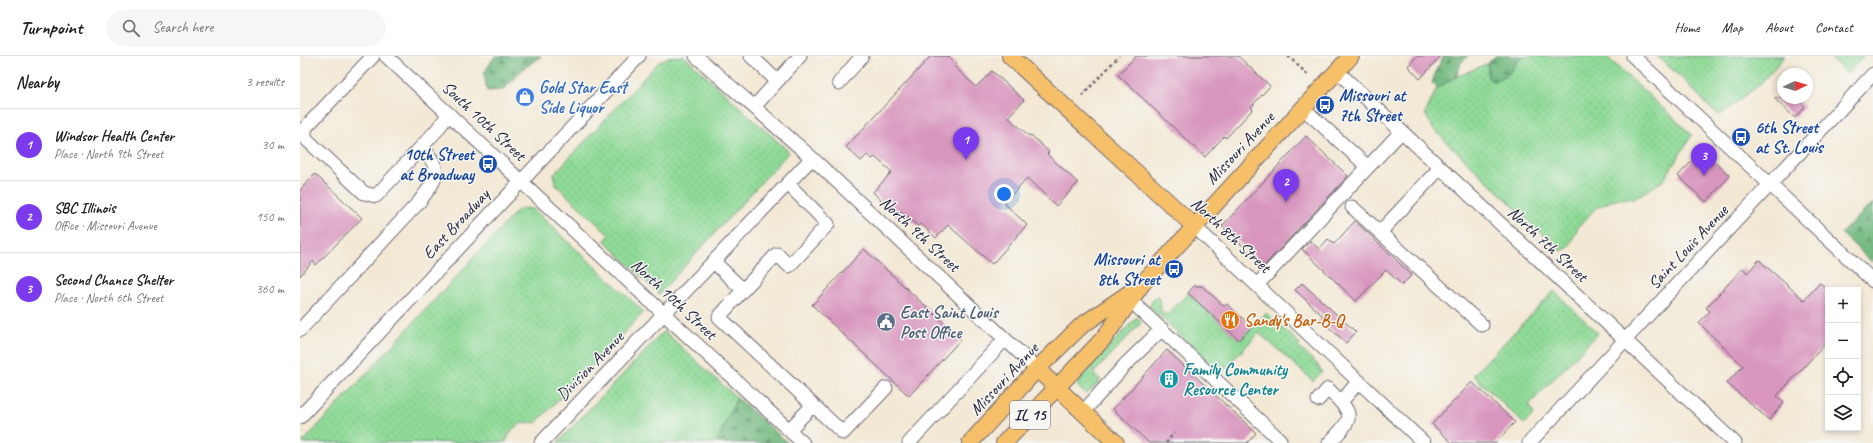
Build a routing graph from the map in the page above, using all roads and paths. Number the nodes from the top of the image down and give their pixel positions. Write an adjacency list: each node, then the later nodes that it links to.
1 (373, 56): 23 (street)
2 (386, 56): 21 (street, South 10th Street)
3 (639, 56): 27 (street, East Broadway)
4 (696, 56): 19 (street, North 9th Street / IL 15)
5 (751, 56): 16 (street)
6 (800, 56): 16 (street)
7 (863, 56): 17 (street)
8 (1010, 56): 31 (main road, North 8th Street)
9 (1119, 56): 18 (path)
10 (1288, 56): 15 (path)
11 (1351, 56): 13 (main road, Missouri Avenue)
12 (1633, 56): 29 (street)
13 (1337, 71): 20 (main road, Missouri Avenue); 22 (street, North 7th Street)
14 (1873, 74): 29 (street, Saint Louis Avenue)
15 (1308, 75)
16 (777, 81): 19 (street)
17 (840, 83)
18 (1082, 96)
19 (754, 107): 24 (street, North 9th Street / IL 15)
20 (1303, 108): 25 (street); 31 (main road, Missouri Avenue)
21 (449, 114): 23 (street); 27 (street, South 10th Street)
22 (1402, 132): 25 (street); 26 (street, North 7th Street)
23 (422, 147): 42 (street)
24 (812, 158): 28 (street, Division Avenue); 43 (street, North 9th Street / IL 15)
25 (1368, 167): 36 (street)
26 (1440, 168): 32 (street); 44 (street, North 7th Street)
27 (522, 181): 39 (street, North 10th Street); 53 (street, East Broadway)
28 (788, 184): 33 (street, Division Avenue); 37 (street)
29 (1770, 185): 34 (street); 44 (street, Saint Louis Avenue)
30 (1352, 207): 32 (street)
31 (1194, 226): 35 (main road, Missouri Avenue); 36 (street, North 8th Street)
32 (1380, 232): 40 (street)
33 (714, 262): 37 (street); 39 (street, Division Avenue)
34 (1873, 280)
35 (1142, 284): 38 (main road, Missouri Avenue); 45 (main road, Missouri Avenue)
36 (1257, 285): 46 (street, North 8th Street)
37 (743, 290): 51 (street)
38 (1131, 301): 41 (street); 47 (main road, Missouri Avenue)
39 (664, 314): 54 (street, North 10th Street); 57 (street, Division Avenue)
40 (1482, 325)
41 (1162, 329): 52 (street); 64 (street)
42 (300, 330)
43 (1005, 339): 45 (street, North 9th Street / IL 15); 59 (street)
44 (1625, 341): 66 (street, Saint Louis Avenue); 67 (street, North 7th Street)
45 (1037, 370): 47 (main road, North 9th Street / IL 15); 60 (main road, Missouri Avenue)
46 (1359, 381): 50 (street); 56 (street, North 8th Street)
47 (1056, 387): 52 (main road, North 9th Street); 61 (main road, Missouri Avenue / IL 15)
48 (886, 388): 51 (street)
49 (1318, 400): 50 (street)
50 (1341, 402): 65 (street)
51 (813, 405): 54 (street)
52 (1083, 412): 62 (main road, North 9th Street)
53 (300, 417)
54 (789, 430): 58 (street, North 10th Street)
55 (1174, 434): 63 (path)
56 (1416, 440)
57 (541, 443)
58 (803, 443)
59 (908, 443)
60 (970, 443)
61 (1004, 443)
62 (1116, 443)
63 (1166, 443)
64 (1278, 443)
65 (1329, 443)
66 (1529, 443)
67 (1735, 443)

